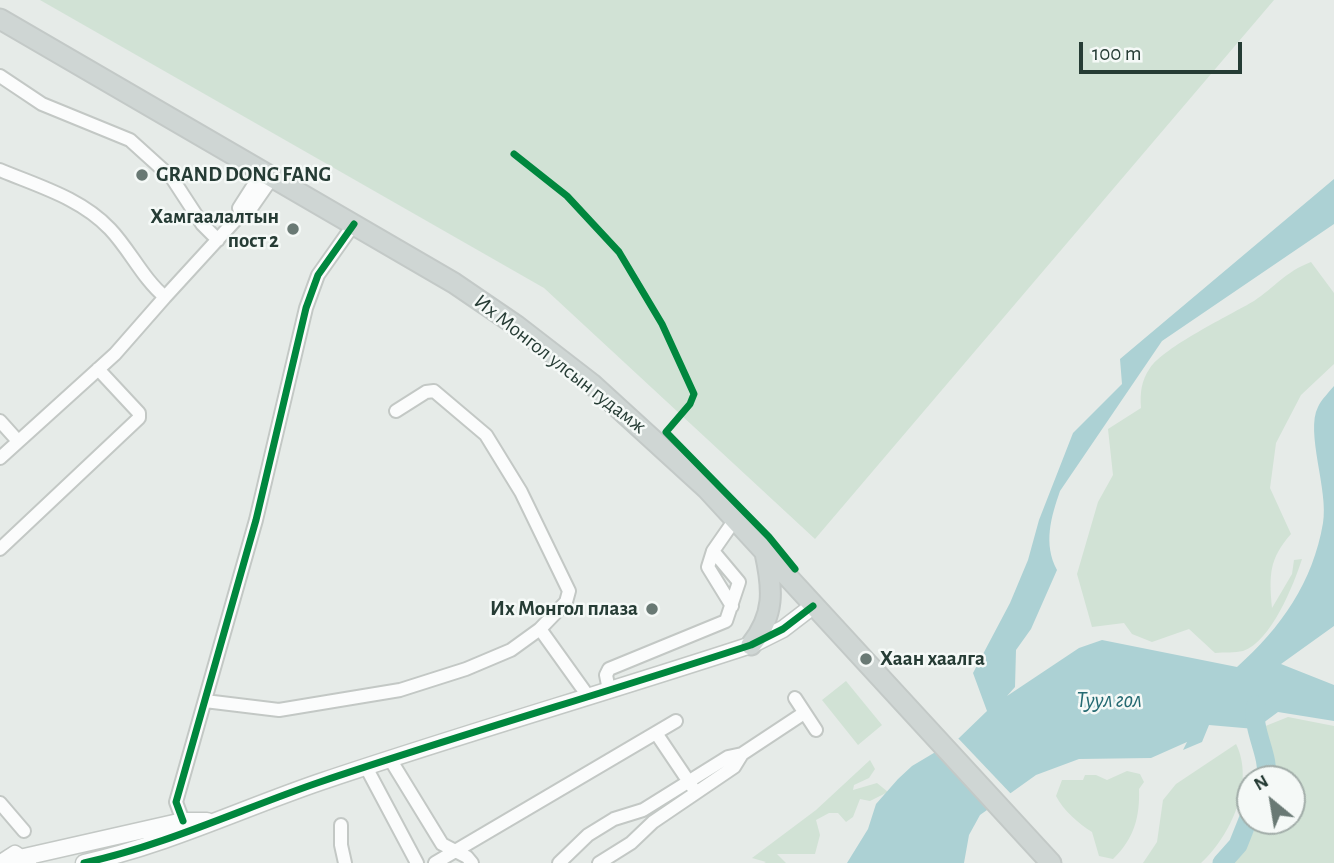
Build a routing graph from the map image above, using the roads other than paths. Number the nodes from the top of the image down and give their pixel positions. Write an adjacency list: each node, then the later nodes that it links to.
1 (0, 19): 4 (main road, Их Монгол улсын гудамж)
2 (0, 76): 6 (street)
3 (0, 170): 7 (street)
4 (267, 175): 5 (main road, Их Монгол улсын гудамж); 6 (street)
5 (354, 224): 13 (main road, Их Монгол улсын гудамж); 24 (street)
6 (218, 240): 7 (street)
7 (164, 297): 8 (street)
8 (98, 369): 11 (street); 14 (street)
9 (396, 411): 19 (street)
10 (0, 421): 11 (street)
11 (18, 441): 12 (street)
12 (0, 458)
13 (736, 518): 15 (main road, Их Монгол улсын гудамж); 16 (street)
14 (0, 549)
15 (764, 549): 18 (main road, Их Монгол улсын гудамж); 20 (main road)
16 (713, 551): 17 (street); 17 (street)
17 (732, 606): 21 (street)
18 (813, 606): 20 (street); 49 (main road, Их Монгол улсын гудамж)
19 (540, 629): 22 (street); 24 (street)
20 (751, 645): 21 (street)
21 (609, 690): 22 (street)
22 (588, 696): 30 (street)
23 (795, 698): 25 (street)
24 (205, 701): 35 (street)
25 (804, 713): 27 (street); 29 (street)
26 (676, 721): 28 (street)
27 (816, 730)
28 (656, 733): 32 (street); 39 (street)
29 (742, 754): 32 (street); 33 (street)
30 (390, 760): 31 (street); 39 (street)
31 (366, 767): 36 (street); 44 (street)
32 (689, 782): 33 (street); 47 (street)
33 (696, 793): 48 (street)
34 (0, 803): 38 (street)
35 (183, 821): 36 (street); 41 (street)
36 (213, 821): 42 (street)
37 (341, 825): 43 (street)
38 (24, 831)
39 (456, 850): 45 (street); 46 (street)
40 (2, 859): 41 (street)
41 (26, 860)
42 (84, 863)
43 (345, 863)
44 (417, 863)
45 (435, 863)
46 (471, 863)
47 (559, 863)
48 (598, 863)
49 (1051, 863)

